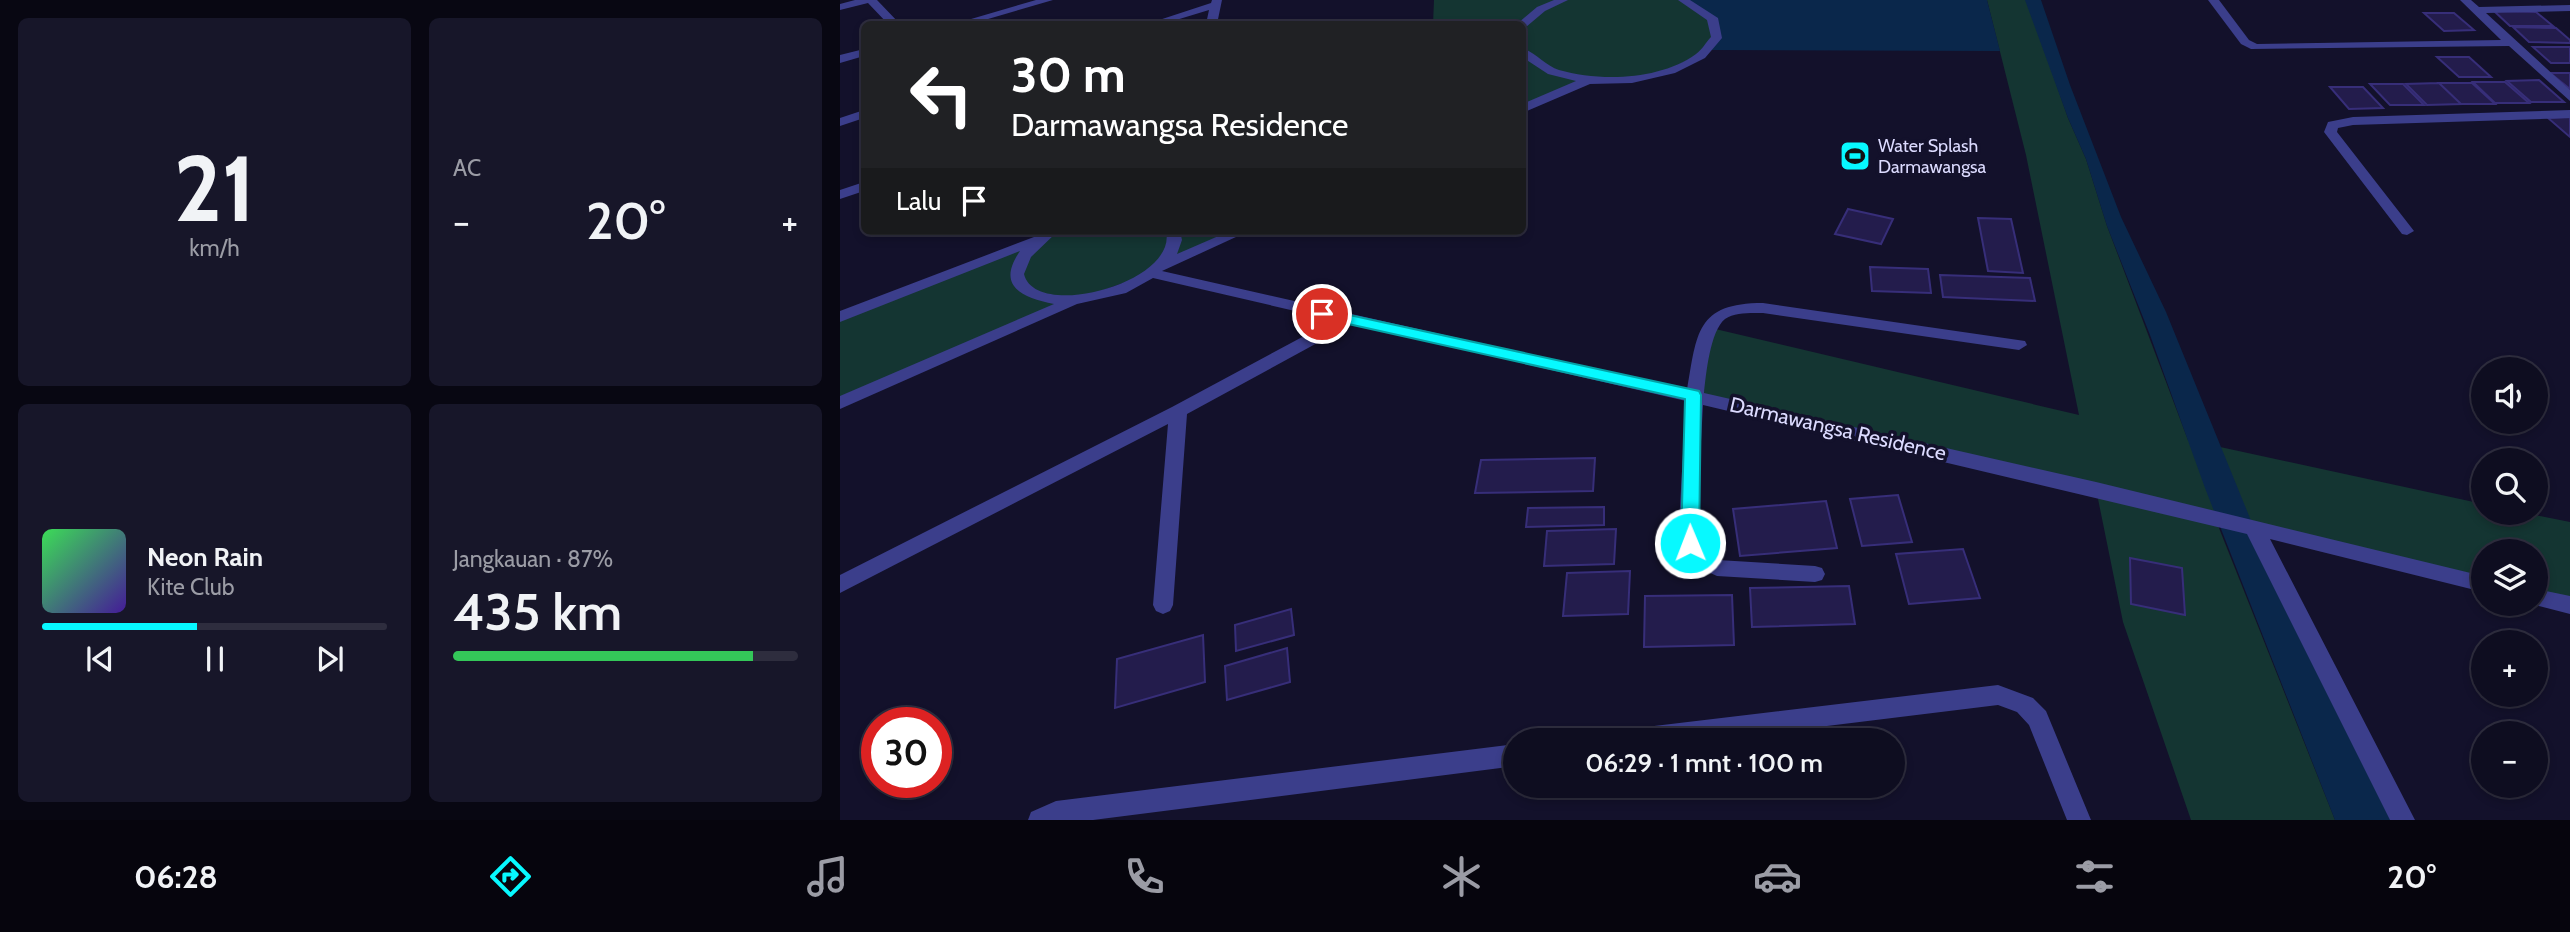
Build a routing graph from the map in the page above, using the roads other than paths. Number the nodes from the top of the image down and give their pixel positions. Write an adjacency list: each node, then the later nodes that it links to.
1 (870, 0): 8 (street); 11 (street)
2 (1048, 0): 12 (street)
3 (1563, 0): 15 (street)
4 (1683, 0): 20 (street)
5 (2213, 0): 16 (street)
6 (2465, 0): 10 (street)
7 (1217, 3): 13 (street); 14 (street)
8 (840, 8)
9 (2570, 8): 10 (street)
10 (2474, 9): 16 (street)
11 (891, 21)
12 (971, 21)
13 (1162, 21)
14 (1213, 21)
15 (1526, 22)
16 (2511, 43): 21 (street)
17 (861, 53): 19 (street)
18 (1526, 54): 20 (street)
19 (840, 59)
20 (1589, 80): 22 (street)
21 (2570, 97)
22 (1526, 107)
23 (2570, 114): 28 (street)
24 (861, 115): 25 (street)
25 (840, 122)
26 (861, 187): 27 (street)
27 (840, 195)
28 (2407, 231)
29 (1044, 235): 35 (street)
30 (1045, 235): 34 (street)
31 (1173, 235): 33 (street)
32 (1233, 235): 33 (street)
33 (1154, 271): 34 (street); 36 (street, Darmawangsa Residence)
34 (1078, 299): 39 (street)
35 (840, 317)
36 (1346, 320): 38 (street, Darmawangsa Residence); 40 (street)
37 (2019, 345): 38 (street)
38 (1693, 395): 41 (street, Darmawangsa Residence); 42 (street)
39 (840, 403)
40 (1178, 411): 44 (street); 46 (street)
41 (2255, 528): 43 (street, Darmawangsa Residence); 52 (street)
42 (1815, 574)
43 (2471, 581)
44 (840, 585)
45 (2548, 600): 47 (street)
46 (1163, 605)
47 (2570, 605)
48 (1727, 728): 51 (street)
49 (1503, 757): 50 (street)
50 (1040, 820)
51 (2079, 820)
52 (2403, 820)

